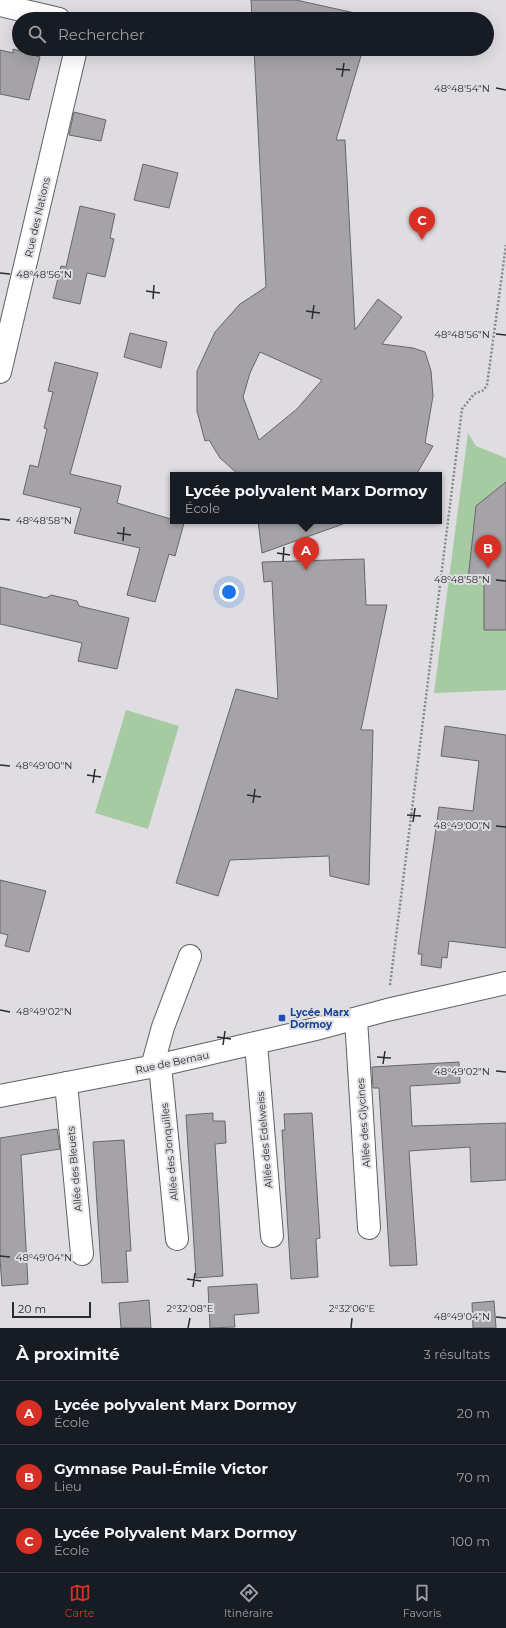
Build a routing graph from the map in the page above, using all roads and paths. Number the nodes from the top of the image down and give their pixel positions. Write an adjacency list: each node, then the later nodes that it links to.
1 (0, 5): 2 (street)
2 (29, 12)
3 (75, 56): 5 (street, Rue des Nations)
4 (506, 245): 8 (path)
5 (1, 364)
6 (190, 956): 11 (street)
7 (506, 983): 8 (street, Rue de Bernau)
8 (387, 1010): 9 (street, Rue de Bernau)
9 (356, 1019): 10 (street, Rue de Bernau); 14 (street, Allée des Glycines)
10 (256, 1044): 11 (street, Rue de Bernau); 15 (street, Allée des Edelweiss)
11 (156, 1066): 12 (street, Rue de Bernau); 16 (street, Allée des Jonquilles)
12 (66, 1083): 13 (street, Rue de Bernau); 17 (street, Allée des Bleuets)
13 (0, 1096)
14 (369, 1228)
15 (272, 1236)
16 (177, 1238)
17 (82, 1254)

